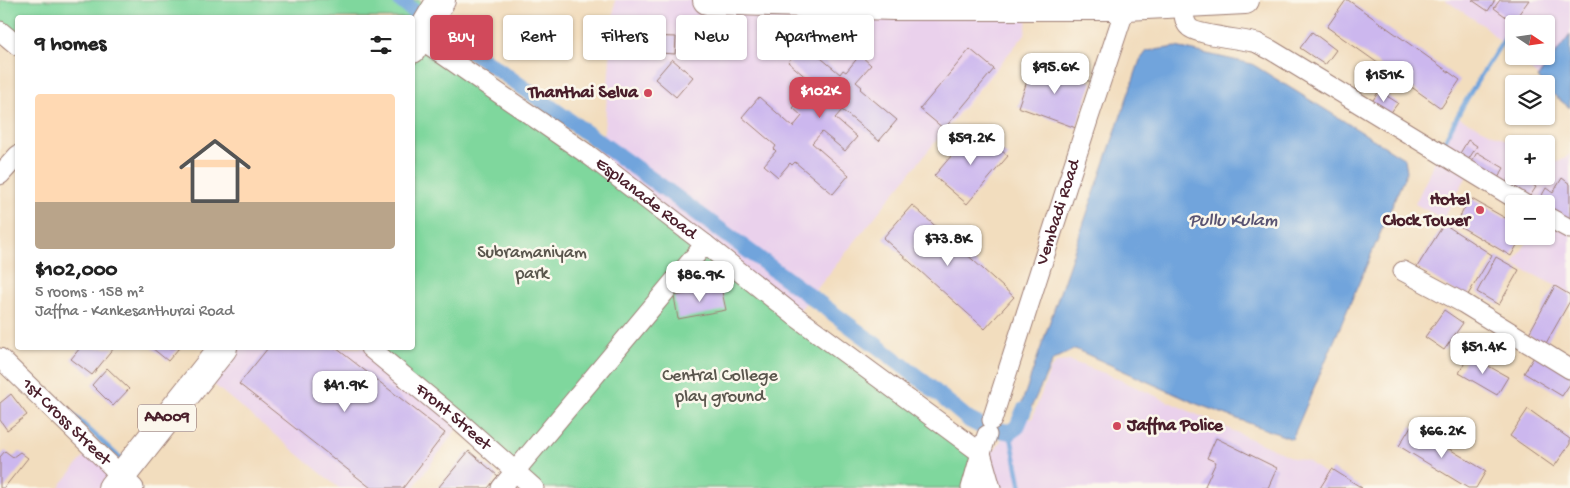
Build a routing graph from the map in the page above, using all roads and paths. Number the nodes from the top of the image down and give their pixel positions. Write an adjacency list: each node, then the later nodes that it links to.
1 (441, 0): 9 (highway)
2 (708, 0): 4 (highway)
3 (1245, 0): 5 (highway)
4 (894, 3): 6 (highway)
5 (1183, 3): 6 (highway); 12 (street)
6 (1126, 6): 21 (street, Vembadi Road)
7 (0, 31): 8 (street)
8 (15, 44)
9 (416, 44): 15 (street, Esplanade Road)
10 (15, 158): 11 (street)
11 (0, 175)
12 (1509, 195)
13 (1555, 221): 14 (street)
14 (1570, 229)
15 (705, 244): 21 (street, Esplanade Road); 22 (street)
16 (1404, 271): 20 (street)
17 (221, 350): 23 (highway, AA009)
18 (372, 350): 22 (street, Front Street)
19 (0, 358): 23 (street, 1st Cross Street)
20 (1570, 370)
21 (987, 436): 26 (street); 27 (street)
22 (516, 471): 24 (street); 25 (street, Front Street)
23 (122, 484)
24 (501, 488)
25 (534, 488)
26 (971, 488)
27 (991, 488)

